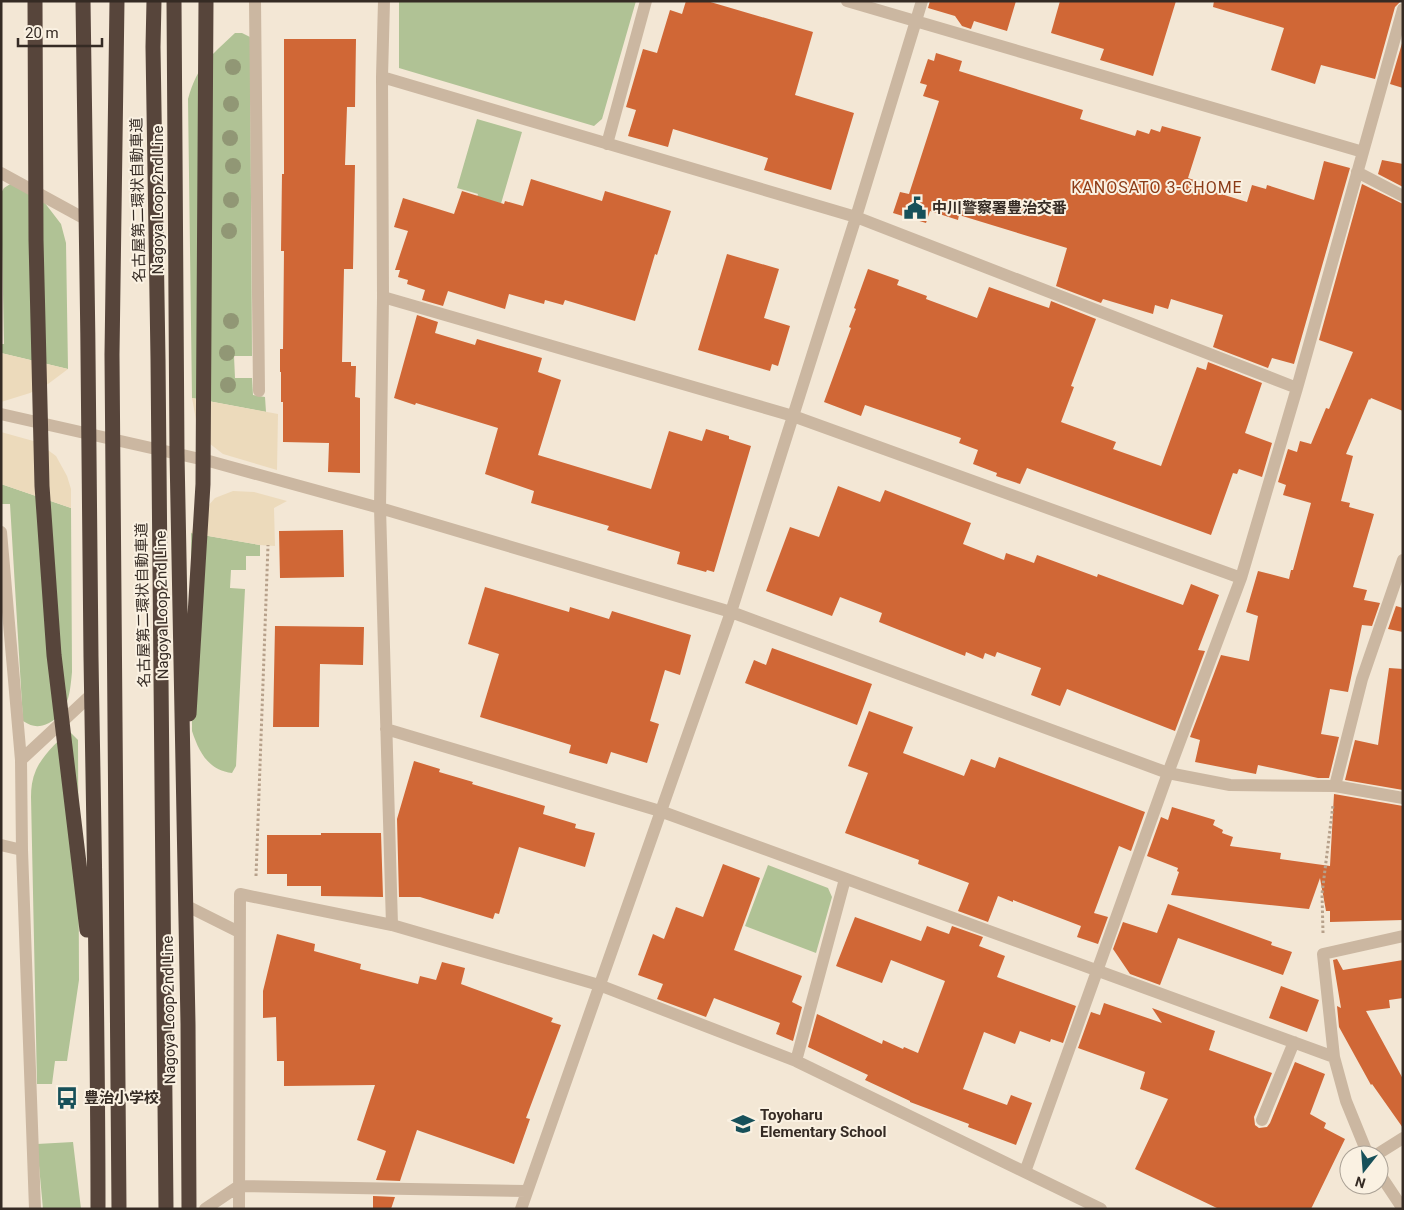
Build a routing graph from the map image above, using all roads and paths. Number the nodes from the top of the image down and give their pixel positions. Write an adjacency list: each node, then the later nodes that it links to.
1 (35, 1): 61 (highway)
2 (83, 1): 21 (highway)
3 (117, 1): 61 (highway, 名古屋第二環状自動車道)
4 (154, 1): 51 (highway, 名古屋第二環状自動車道)
5 (174, 1): 28 (highway, Nagoya Loop 2nd Line)
6 (206, 1): 51 (highway)
7 (255, 1): 24 (street)
8 (384, 1): 14 (street)
9 (646, 1): 15 (street)
10 (847, 1): 13 (street)
11 (922, 1): 13 (street)
12 (1403, 9): 16 (street)
13 (915, 22): 16 (street); 20 (street)
14 (382, 77): 15 (street); 22 (street)
15 (607, 144): 20 (street)
16 (1363, 152): 17 (street)
17 (1357, 172): 19 (street); 23 (street)
18 (1, 173): 21 (street)
19 (1403, 196)
20 (856, 217): 23 (street); 26 (street)
21 (87, 220): 27 (highway)
22 (383, 297): 26 (street); 29 (street)
23 (1297, 388): 33 (street)
24 (259, 391)
25 (1, 414): 27 (street)
26 (793, 416): 33 (street); 34 (street)
27 (88, 434): 28 (street); 35 (highway)
28 (177, 454): 29 (street); 46 (highway, Nagoya Loop 2nd Line)
29 (380, 508): 34 (street); 36 (street)
30 (1, 532): 37 (street)
31 (268, 546): 45 (path)
32 (1403, 560): 39 (street)
33 (1241, 578): 38 (street)
34 (731, 612): 38 (street); 41 (street)
35 (92, 694): 37 (street); 67 (highway)
36 (386, 729): 41 (street); 47 (street)
37 (21, 760): 43 (street)
38 (1168, 774): 39 (street); 52 (street)
39 (1335, 786): 40 (street); 50 (path)
40 (1403, 798)
41 (660, 812): 44 (street); 53 (street)
42 (1, 845): 43 (street)
43 (22, 850): 66 (street)
44 (846, 879): 52 (street); 56 (street)
45 (256, 897): 47 (street); 48 (street)
46 (184, 905): 48 (street); 70 (highway, Nagoya Loop 2nd Line)
47 (392, 926): 53 (street)
48 (239, 932): 63 (street)
49 (1403, 936): 50 (street)
50 (1323, 954): 55 (street)
51 (164, 957): 69 (highway, 名古屋第二環状自動車道)
52 (1097, 971): 54 (street); 62 (street)
53 (599, 986): 56 (street); 65 (street)
54 (1294, 1042): 55 (street); 57 (street)
55 (1334, 1057): 59 (street)
56 (796, 1061): 62 (street)
57 (1262, 1120)
58 (1403, 1138): 60 (street)
59 (1364, 1145)
60 (1389, 1147)
61 (118, 1167): 68 (highway, 名古屋第二環状自動車道)
62 (1025, 1172): 74 (street)
63 (239, 1186): 65 (street); 71 (street); 72 (street)
64 (1389, 1188): 75 (street)
65 (527, 1191): 73 (street)
66 (36, 1209)
67 (98, 1209)
68 (119, 1209)
69 (166, 1209)
70 (189, 1209)
71 (205, 1209)
72 (239, 1209)
73 (521, 1209)
74 (1101, 1209)
75 (1403, 1209)

